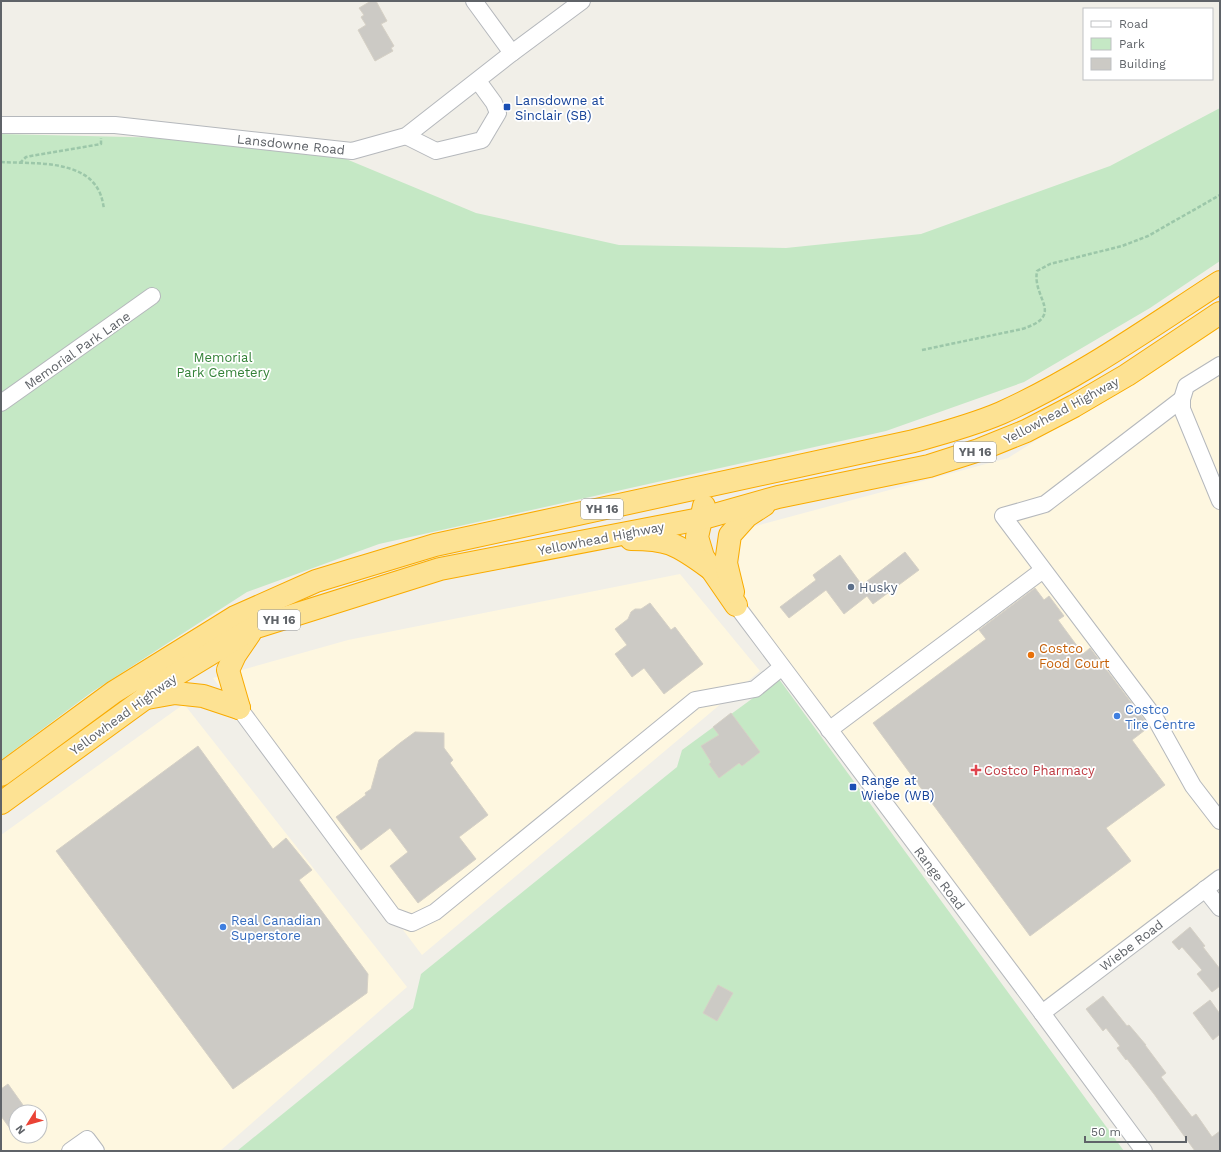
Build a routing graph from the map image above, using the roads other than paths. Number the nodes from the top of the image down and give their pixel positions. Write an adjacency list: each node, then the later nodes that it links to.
1 (474, 1): 3 (street)
2 (582, 1): 3 (street, Lansdowne Road)
3 (512, 53): 4 (street, Lansdowne Road)
4 (478, 81): 6 (street, Lansdowne Road); 6 (street)
5 (1, 125): 6 (street, Lansdowne Road)
6 (406, 136)
7 (1220, 282): 13 (highway, Yellowhead Highway / YH 16)
8 (152, 296): 12 (street, Memorial Park Lane)
9 (1220, 313): 14 (highway, Yellowhead Highway / YH 16)
10 (1220, 365): 11 (street)
11 (1182, 399): 15 (street); 19 (street)
12 (1, 404)
13 (730, 481): 16 (highway); 26 (highway, Yellowhead Highway / YH 16)
14 (778, 497): 16 (highway, Yellowhead Highway / YH 16); 20 (highway)
15 (1220, 500)
16 (700, 519): 17 (highway, Yellowhead Highway / YH 16); 18 (highway)
17 (604, 538): 18 (highway); 21 (highway, Yellowhead Highway / YH 16)
18 (712, 570): 20 (highway)
19 (1043, 570): 25 (street); 28 (street)
20 (736, 605): 22 (street, Range Road)
21 (253, 628): 23 (highway, Yellowhead Highway / YH 16); 24 (highway)
22 (782, 667): 24 (street); 25 (street, Range Road)
23 (144, 699): 24 (highway); 27 (highway, Yellowhead Highway / YH 16)
24 (239, 708)
25 (829, 730): 32 (street, Range Road)
26 (1, 775)
27 (1, 803)
28 (1220, 821)
29 (1220, 878): 30 (street, Wiebe Road)
30 (1205, 889): 31 (street); 32 (street, Wiebe Road)
31 (1220, 908)
32 (1042, 1013): 35 (street, Range Road)
33 (70, 1151): 34 (street)
34 (96, 1151)
35 (1144, 1151)

